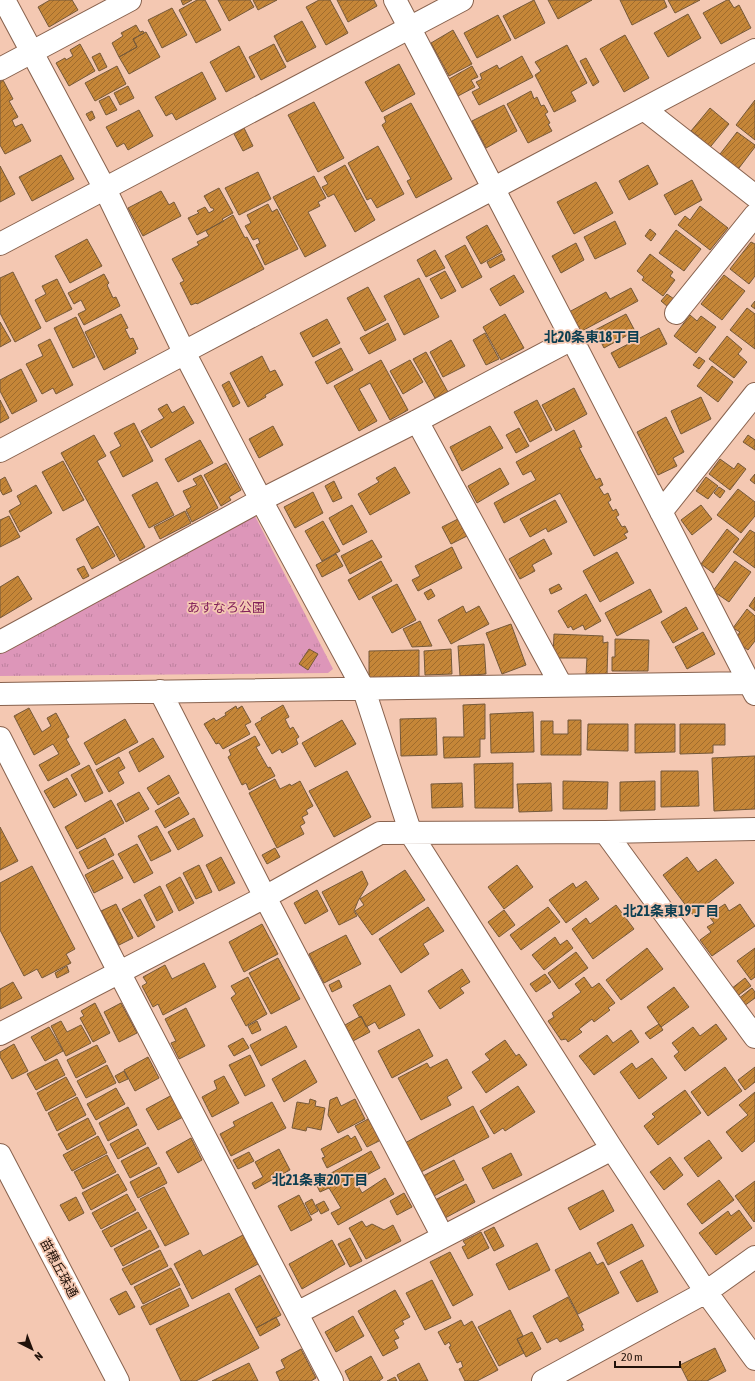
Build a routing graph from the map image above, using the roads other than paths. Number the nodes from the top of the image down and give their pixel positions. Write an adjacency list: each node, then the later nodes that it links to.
1 (4, 0): 7 (street)
2 (130, 0): 7 (street)
3 (395, 0): 5 (street)
4 (462, 0): 5 (street)
5 (409, 28): 10 (street); 11 (street)
6 (755, 50): 9 (street)
7 (32, 52): 8 (street); 10 (street)
8 (0, 69)
9 (644, 109): 11 (street); 12 (street)
10 (105, 189): 14 (street); 17 (street)
11 (494, 189): 16 (street); 17 (street)
12 (755, 196)
13 (755, 214): 15 (street)
14 (0, 244)
15 (676, 313)
16 (572, 339): 19 (street); 22 (street)
17 (184, 352): 20 (street); 21 (street)
18 (755, 394): 22 (street)
19 (417, 421): 21 (street); 25 (street)
20 (0, 451)
21 (261, 500): 23 (street); 26 (street)
22 (661, 512): 24 (street)
23 (0, 642)
24 (754, 684): 25 (street)
25 (561, 685): 26 (street)
26 (364, 690): 27 (street); 32 (street)
27 (160, 691): 28 (street); 33 (street)
28 (0, 694)
29 (0, 738): 34 (street)
30 (755, 829): 31 (street)
31 (605, 832): 32 (street); 36 (street)
32 (411, 834): 33 (street); 37 (street)
33 (265, 897): 34 (street); 39 (street)
34 (119, 972): 35 (street); 42 (street)
35 (0, 1034)
36 (755, 1037)
37 (612, 1149): 39 (street); 41 (street)
38 (0, 1155): 44 (street, 苗穂丘珠通)
39 (444, 1237): 42 (street)
40 (755, 1257): 41 (street)
41 (706, 1292): 43 (street); 46 (street)
42 (297, 1313): 45 (street)
43 (755, 1359)
44 (118, 1381)
45 (332, 1381)
46 (542, 1381)

